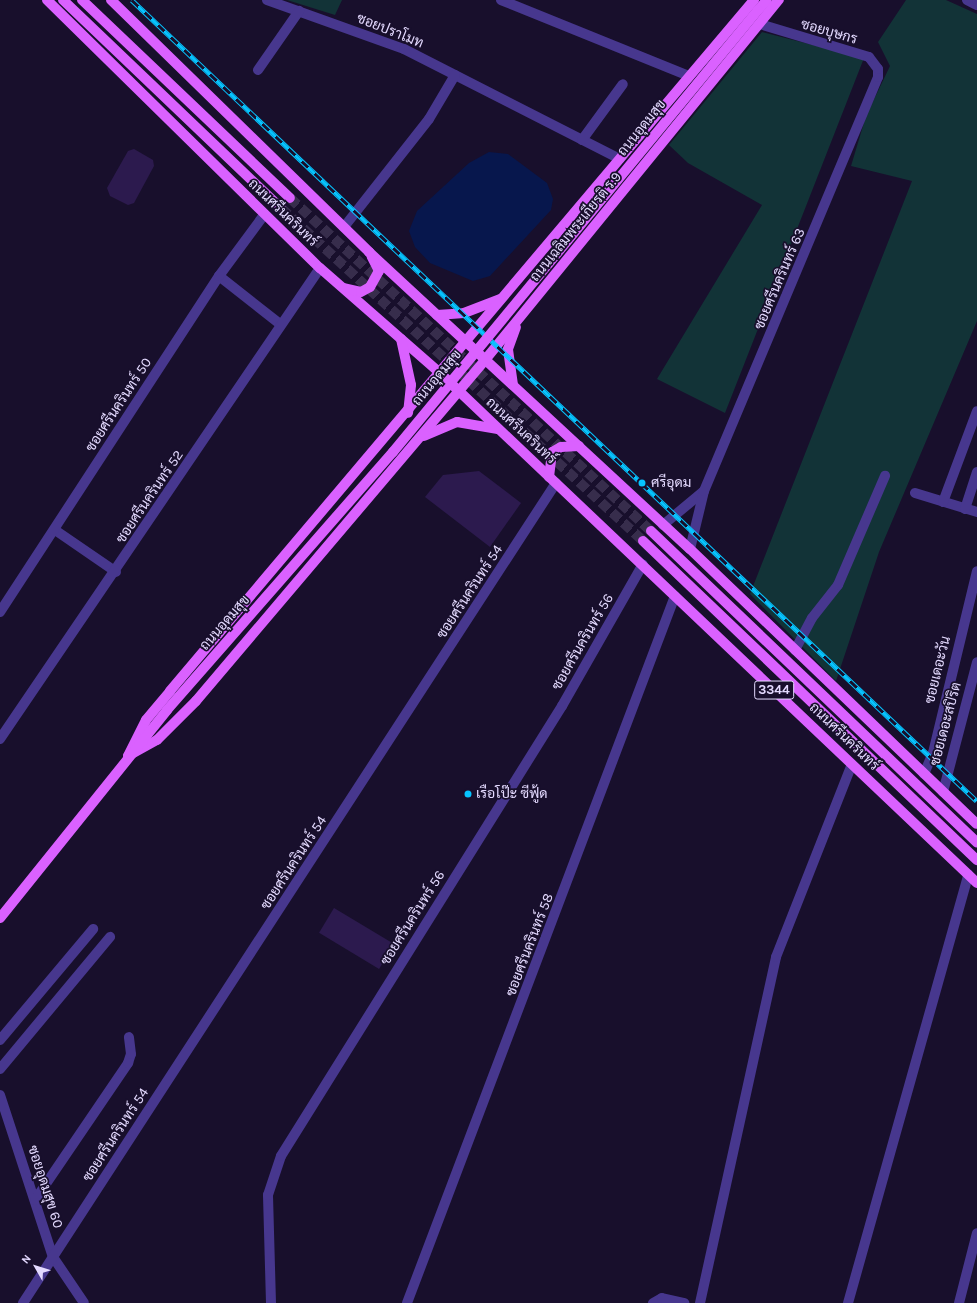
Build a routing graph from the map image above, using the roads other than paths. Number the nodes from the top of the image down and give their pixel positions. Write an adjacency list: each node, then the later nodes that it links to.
1 (47, 0): 23 (main road, ถนนศรีนครินทร์)
2 (64, 0): 22 (main road, ถนนศรีนครินทร์)
3 (82, 0): 21 (main road, ถนนศรีนครินทร์)
4 (111, 0): 24 (main road, ถนนศรีนครินทร์)
5 (267, 0): 12 (street, ซอยปราโมท)
6 (501, 0): 16 (street)
7 (754, 0): 16 (main road, ถนนเฉลิมพระเกียรติ ร.9)
8 (767, 0): 69 (main road, ถนนอุดมสุข, bridge)
9 (779, 0): 13 (main road, ถนนเฉลิมพระเกียรติ ร.9)
10 (967, 0): 11 (street)
11 (977, 5)
12 (298, 11): 14 (street); 15 (street, ซอยปราโมท)
13 (760, 24): 17 (street, ซอยบุษกร); 29 (main road, ถนนเฉลิมพระเกียรติ ร.9)
14 (258, 70)
15 (455, 75): 19 (street, ซอยปราโมท); 24 (street)
16 (689, 76): 20 (main road, ถนนเฉลิมพระเกียรติ ร.9)
17 (878, 77): 49 (street, ซอยศรีนครินทร์ 63)
18 (623, 84): 19 (street)
19 (582, 140): 20 (street, ซอยปราโมท)
20 (620, 159): 26 (main road, ถนนเฉลิมพระเกียรติ ร.9)
21 (290, 198)
22 (281, 208)
23 (264, 215): 27 (main road, ถนนศรีนครินทร์); 28 (street, ซอยศรีนครินทร์ 50)
24 (344, 227): 25 (main road, ถนนศรีนครินทร์)
25 (370, 252): 30 (main road); 32 (main road, ถนนศรีนครินทร์)
26 (534, 262): 29 (main road); 31 (main road, ถนนเฉลิมพระเกียรติ ร.9)
27 (320, 268): 30 (main road, ถนนศรีนครินทร์); 34 (street, ซอยศรีนครินทร์ 52)
28 (219, 276): 34 (street); 57 (street, ซอยศรีนครินทร์ 50)
29 (553, 278): 33 (main road, ถนนเฉลิมพระเกียรติ ร.9)
30 (342, 288): 35 (main road, ถนนศรีนครินทร์)
31 (503, 297): 32 (main road); 36 (main road, ถนนเฉลิมพระเกียรติ ร.9)
32 (437, 314): 36 (main road, ถนนศรีนครินทร์)
33 (518, 320): 37 (main road, ถนนเฉลิมพระเกียรติ ร.9); 39 (main road)
34 (280, 324): 63 (street, ซอยศรีนครินทร์ 52)
35 (401, 339): 38 (main road, ถนนศรีนครินทร์); 42 (main road)
36 (466, 342): 37 (main road, ถนนศรีนครินทร์); 38 (main road, ถนนอุดมสุข)
37 (485, 360): 39 (main road, ถนนศรีนครินทร์); 40 (main road, ถนนอุดมสุข)
38 (441, 374): 40 (main road, ถนนศรีนครินทร์); 42 (main road, ถนนอุดมสุข)
39 (513, 385): 45 (main road, ถนนศรีนครินทร์)
40 (459, 391): 43 (main road, ถนนศรีนครินทร์); 44 (main road, ถนนอุดมสุข)
41 (977, 411): 52 (street)
42 (408, 413): 51 (main road, ถนนอุดมสุข)
43 (498, 429): 44 (main road); 48 (main road, ถนนศรีนครินทร์)
44 (416, 442): 55 (main road, ถนนอุดมสุข)
45 (579, 446): 48 (main road); 56 (main road, ถนนศรีนครินทร์)
46 (977, 472): 53 (street)
47 (885, 476): 66 (street)
48 (552, 480): 61 (main road, ถนนศรีนครินทร์ / 3344); 87 (street, ซอยศรีนครินทร์ 54)
49 (704, 491): 56 (street, ซอยศรีนครินทร์ 63); 60 (street, ซอยศรีนครินทร์ 63)
50 (915, 493): 52 (street)
51 (333, 502): 55 (main road); 69 (main road, ถนนอุดมสุข)
52 (943, 502): 53 (street)
53 (966, 509): 54 (street)
54 (977, 512)
55 (351, 518): 69 (main road, ถนนอุดมสุข)
56 (663, 525): 60 (main road, ถนนศรีนครินทร์)
57 (55, 530): 63 (street); 65 (street, ซอยศรีนครินทร์ 50)
58 (651, 532): 74 (main road, ถนนศรีนครินทร์ / 3344)
59 (643, 541): 75 (main road, ถนนศรีนครินทร์ / 3344)
60 (690, 549): 66 (main road, ถนนศรีนครินทร์)
61 (642, 564): 64 (main road, ถนนศรีนครินทร์ / 3344); 90 (street, ซอยศรีนครินทร์ 56)
62 (977, 571): 71 (street, ซอยเดอะวัน)
63 (116, 572): 68 (street, ซอยศรีนครินทร์ 52)
64 (675, 596): 70 (main road, ถนนศรีนครินทร์ / 3344); 91 (street, ซอยศรีนครินทร์ 58)
65 (0, 612)
66 (795, 650): 71 (main road, ถนนศรีนครินทร์)
67 (977, 662): 72 (street, ซอยเดอะสปิริต)
68 (0, 739)
69 (128, 756): 78 (main road, ถนนอุดมสุข)
70 (852, 764): 76 (main road, ถนนศรีนครินทร์ / 3344); 94 (street)
71 (924, 774): 72 (main road, ถนนศรีนครินทร์)
72 (943, 792): 73 (main road, ถนนศรีนครินทร์)
73 (977, 824)
74 (977, 844)
75 (977, 860)
76 (968, 875): 77 (main road, ถนนศรีนครินทร์ / 3344); 95 (street)
77 (977, 884)
78 (0, 918)
79 (92, 929): 82 (street)
80 (110, 937): 83 (street)
81 (129, 1037): 85 (street)
82 (0, 1040)
83 (0, 1069)
84 (0, 1095): 85 (street, ซอยอุดมสุข 60)
85 (35, 1200): 87 (street, ซอยอุดมสุข 60)
86 (977, 1233): 96 (street)
87 (53, 1257): 88 (street, ซอยศรีนครินทร์ 54); 89 (street, ซอยอุดมสุข 60)
88 (23, 1303)
89 (84, 1303)
90 (271, 1303)
91 (407, 1303)
92 (653, 1303): 93 (street)
93 (684, 1303)
94 (700, 1303)
95 (848, 1303)
96 (959, 1303)

